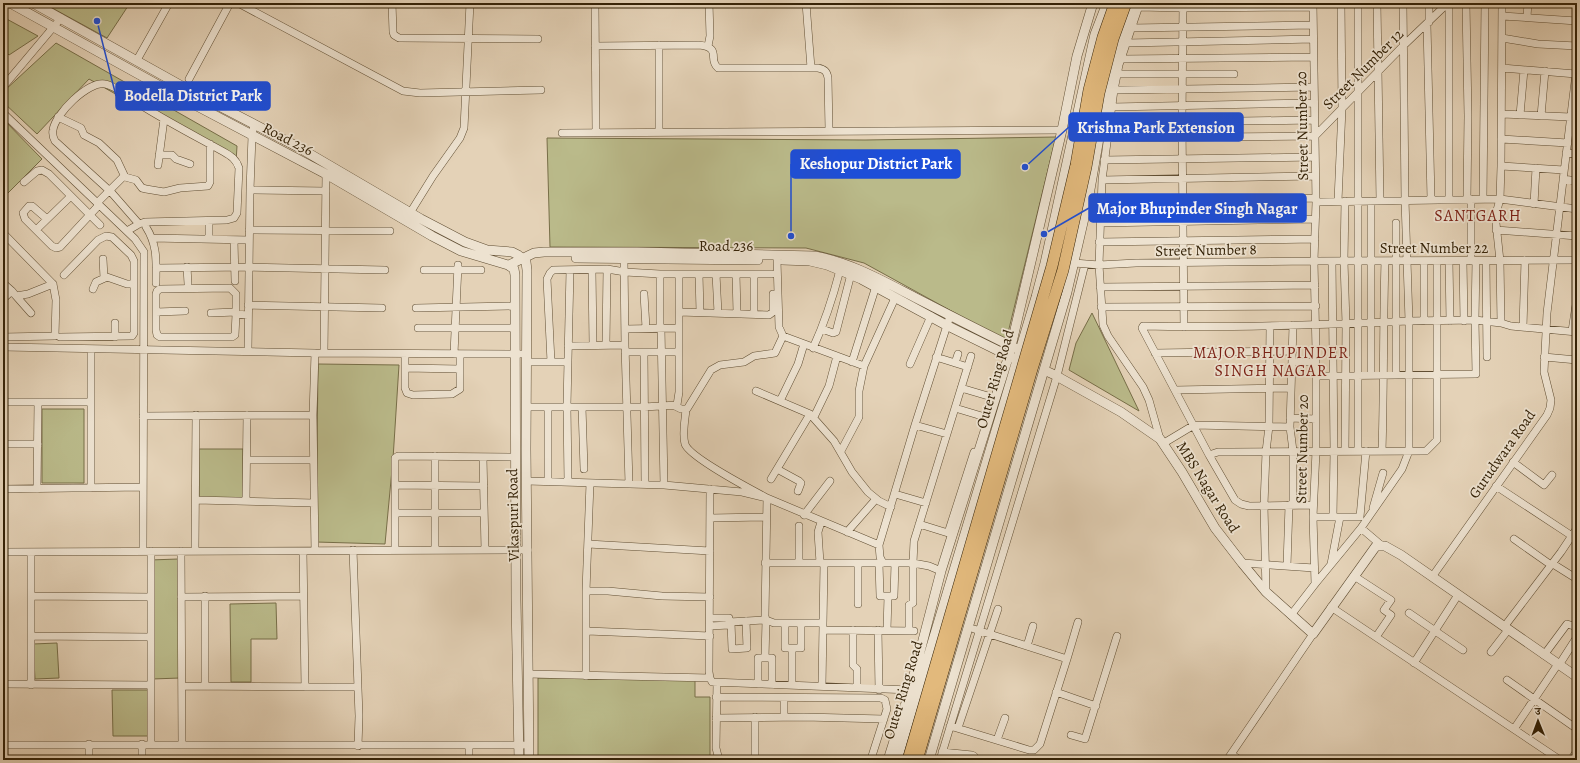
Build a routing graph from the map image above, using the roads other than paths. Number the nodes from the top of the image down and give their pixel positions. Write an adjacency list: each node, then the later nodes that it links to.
1 (10, 3): 36 (street, Road 236)
2 (33, 3): 30 (street)
3 (169, 3): 52 (street)
4 (230, 3): 63 (street)
5 (238, 3): 27 (street)
6 (392, 3): 38 (street)
7 (470, 3): 38 (street)
8 (595, 3): 46 (street)
9 (709, 3): 47 (street)
10 (806, 3): 54 (street)
11 (1093, 3): 89 (street)
12 (1107, 3): 247 (street, Outer Ring Road)
13 (1115, 3): 601 (main road, Outer Ring Road, bridge)
14 (1126, 3): 602 (main road, bridge)
15 (1341, 3): 75 (street)
16 (1358, 3): 71 (street)
17 (1377, 3): 57 (street)
18 (1404, 3): 45 (street)
19 (1429, 3): 33 (street)
20 (1449, 3): 33 (street, Street Number 12); 128 (street)
21 (1466, 3): 129 (street)
22 (1485, 3): 130 (street)
23 (1502, 3): 29 (street)
24 (1528, 3): 31 (street)
25 (1137, 4): 28 (street); 37 (street); 116 (street)
26 (1313, 5): 28 (street); 34 (street, Street Number 20)
27 (252, 6): 70 (street)
28 (1183, 6): 35 (street)
29 (1502, 16): 31 (street); 39 (street)
30 (61, 18): 36 (street); 52 (street)
31 (1527, 18): 32 (street)
32 (1577, 21)
33 (1428, 23): 45 (street, Street Number 12); 127 (street)
34 (1313, 25): 35 (street); 41 (street, Street Number 20)
35 (1183, 26): 37 (street); 43 (street)
36 (53, 28): 65 (street); 93 (street, Road 236)
37 (1131, 28): 42 (street)
38 (469, 38): 40 (street); 70 (street)
39 (1502, 38): 48 (street); 55 (street)
40 (538, 39)
41 (1313, 39): 43 (street); 49 (street, Street Number 20)
42 (1126, 42): 43 (street); 50 (street)
43 (1182, 42): 51 (street)
44 (659, 45): 46 (street); 47 (street); 91 (street)
45 (1404, 45): 57 (street, Street Number 12); 133 (street)
46 (595, 46): 90 (street)
47 (708, 46): 54 (street)
48 (1577, 46)
49 (1314, 57): 51 (street); 66 (street, Street Number 20)
50 (1121, 59): 51 (street); 59 (street)
51 (1182, 59): 60 (street)
52 (137, 60): 86 (street)
53 (1577, 65): 62 (street, Gurudwara Road)
54 (811, 68): 88 (street)
55 (1502, 68): 56 (street); 77 (street)
56 (1524, 70): 58 (street); 78 (street)
57 (1378, 72): 71 (street, Street Number 12); 138 (street)
58 (1545, 72): 62 (street); 79 (street)
59 (1117, 74): 60 (street); 69 (street)
60 (1182, 74): 61 (street); 67 (street)
61 (1234, 74)
62 (1576, 74): 64 (street, Gurudwara Road)
63 (188, 79)
64 (1576, 83): 81 (street, Gurudwara Road)
65 (3, 87)
66 (1314, 87): 67 (street); 72 (street, Street Number 20)
67 (1183, 89): 69 (street); 73 (street)
68 (541, 90): 70 (street)
69 (1114, 90): 74 (street)
70 (467, 91): 143 (street)
71 (1358, 92): 75 (street, Street Number 12); 136 (street)
72 (1314, 104): 73 (street); 83 (street, Street Number 20)
73 (1183, 105): 74 (street); 84 (street)
74 (1112, 107): 85 (street)
75 (1342, 108): 94 (street, Street Number 12); 135 (street)
76 (3, 114): 139 (street)
77 (1502, 114): 78 (street); 97 (street)
78 (1520, 115): 79 (street)
79 (1541, 116): 81 (street)
80 (58, 117): 82 (street); 114 (street); 122 (street)
81 (1571, 117): 87 (street, Gurudwara Road)
82 (164, 119): 99 (street); 102 (street)
83 (1314, 120): 84 (street); 94 (street, Street Number 20)
84 (1182, 122): 85 (street); 95 (street)
85 (1110, 123): 96 (street)
86 (254, 124): 93 (street); 143 (street)
87 (1574, 127): 98 (street, Gurudwara Road)
88 (829, 130): 89 (street); 91 (street)
89 (1062, 130): 316 (street)
90 (596, 132): 91 (street); 92 (street)
91 (659, 132)
92 (562, 133)
93 (252, 136): 107 (street); 113 (street, Road 236)
94 (1315, 136): 95 (street); 103 (street, Street Number 20)
95 (1182, 137): 96 (street); 104 (street)
96 (1107, 138): 105 (street)
97 (1501, 139): 98 (street); 110 (street)
98 (1568, 143): 100 (street, Gurudwara Road)
99 (210, 144): 106 (street); 114 (street)
100 (1566, 153): 101 (street); 112 (street, Gurudwara Road)
101 (1577, 154)
102 (159, 155): 108 (street); 109 (street)
103 (1315, 157): 104 (street); 115 (street, Street Number 20)
104 (1183, 159): 105 (street); 117 (street)
105 (1104, 160): 119 (street)
106 (237, 163): 107 (street); 150 (street)
107 (251, 163): 123 (street)
108 (190, 164)
109 (158, 165)
110 (1501, 166): 111 (street); 131 (street)
111 (1536, 168): 112 (street); 140 (street)
112 (1564, 170): 118 (street, Gurudwara Road)
113 (326, 174): 124 (street); 206 (street, Road 236)
114 (124, 176): 122 (street)
115 (1315, 176): 117 (street); 132 (street, Street Number 20)
116 (1092, 178): 119 (street); 192 (street)
117 (1184, 179): 119 (street); 126 (street)
118 (1563, 179): 120 (street); 141 (street, Gurudwara Road)
119 (1102, 180): 134 (street)
120 (1577, 180)
121 (24, 182): 125 (street)
122 (108, 190): 139 (street); 150 (street)
123 (250, 190): 124 (street); 155 (street)
124 (326, 191): 158 (street)
125 (71, 196): 144 (street); 145 (street)
126 (1183, 199): 132 (street); 134 (street); 147 (street)
127 (1431, 199): 128 (street); 133 (street)
128 (1450, 199): 129 (street)
129 (1469, 199): 130 (street); 186 (street)
130 (1483, 199): 131 (street)
131 (1500, 199): 140 (street); 156 (street)
132 (1316, 200): 135 (street); 146 (street, Street Number 20)
133 (1405, 200): 138 (street); 190 (street)
134 (1100, 201): 148 (street)
135 (1342, 201): 136 (street); 178 (street)
136 (1357, 201): 137 (street); 179 (street)
137 (1371, 201): 138 (street); 180 (street)
138 (1380, 201)
139 (98, 204): 144 (street); 157 (street)
140 (1534, 204): 141 (street)
141 (1560, 207): 142 (street); 161 (street, Gurudwara Road)
142 (1577, 209)
143 (410, 212): 191 (street)
144 (90, 214): 151 (street); 154 (street)
145 (48, 219): 154 (street); 154 (street)
146 (1315, 219): 147 (street); 167 (street, Street Number 20)
147 (1183, 221): 148 (street); 168 (street)
148 (1100, 223): 169 (street)
149 (1396, 223): 189 (street)
150 (139, 224): 157 (street)
151 (100, 225)
152 (209, 225): 164 (street)
153 (146, 227): 163 (street)
154 (36, 230)
155 (249, 230): 158 (street); 166 (street)
156 (1496, 230): 161 (street); 188 (street)
157 (127, 231): 222 (street)
158 (326, 231): 159 (street); 201 (street)
159 (390, 231)
160 (3, 233): 227 (street)
161 (1556, 234): 162 (street); 174 (street, Gurudwara Road)
162 (1577, 236)
163 (152, 238): 164 (street); 199 (street)
164 (209, 239): 165 (street)
165 (234, 240): 166 (street); 196 (street)
166 (249, 240): 197 (street)
167 (1315, 240): 168 (street); 176 (street, Street Number 20)
168 (1183, 241): 169 (street); 193 (street)
169 (1099, 242): 195 (street)
170 (103, 259): 220 (street)
171 (624, 259): 172 (street, Road 236); 191 (street, Road 236); 210 (street)
172 (775, 260): 209 (street, Road 236); 217 (street); 293 (street)
173 (1525, 260): 174 (street, Street Number 22); 188 (street, Street Number 22); 282 (street)
174 (1553, 260): 175 (street, Street Number 22); 291 (street, Gurudwara Road)
175 (1577, 260)
176 (1314, 261): 177 (street, Street Number 22); 193 (street, Street Number 8); 229 (street, Street Number 20)
177 (1332, 261): 178 (street, Street Number 22); 275 (street)
178 (1344, 261): 179 (street, Street Number 22); 276 (street)
179 (1359, 261): 180 (street, Street Number 22); 272 (street)
180 (1371, 261): 181 (street, Street Number 22); 273 (street)
181 (1385, 261): 189 (street, Street Number 22); 268 (street)
182 (1424, 261): 183 (street, Street Number 22); 190 (street, Street Number 22); 264 (street)
183 (1437, 261): 184 (street, Street Number 22); 265 (street)
184 (1449, 261): 185 (street, Street Number 22); 266 (street)
185 (1463, 261): 186 (street, Street Number 22); 267 (street)
186 (1473, 261): 187 (street, Street Number 22); 262 (street)
187 (1486, 261): 188 (street, Street Number 22); 270 (street)
188 (1500, 261): 274 (street)
189 (1397, 262): 190 (street, Street Number 22); 269 (street)
190 (1408, 262): 263 (street)
191 (525, 263): 206 (street, Road 236); 226 (street); 327 (street, Vikaspuri Road)
192 (1074, 263): 194 (street, Street Number 8); 261 (street)
193 (1183, 263): 195 (street, Street Number 8); 230 (street)
194 (1085, 264): 195 (street, Street Number 8); 350 (street)
195 (1099, 265): 231 (street)
196 (234, 267): 197 (street); 200 (street); 221 (street)
197 (248, 267): 201 (street); 238 (street)
198 (457, 267): 204 (street); 205 (street); 244 (street)
199 (156, 268): 200 (street); 225 (street)
200 (187, 268): 228 (street)
201 (325, 269): 203 (street); 239 (street)
202 (607, 269): 208 (street); 210 (street); 297 (street)
203 (385, 270)
204 (424, 270)
205 (481, 270)
206 (512, 270): 240 (street, Vikaspuri Road)
207 (570, 270): 208 (street); 300 (street); 329 (street)
208 (592, 270): 299 (street)
209 (840, 270): 218 (street, Road 236); 290 (street)
210 (625, 272): 211 (street); 289 (street)
211 (660, 274): 212 (street); 287 (street)
212 (679, 274): 213 (street); 250 (street)
213 (699, 274): 214 (street); 251 (street)
214 (716, 274): 215 (street); 255 (street)
215 (736, 274): 216 (street); 256 (street)
216 (754, 274): 217 (street); 257 (street)
217 (772, 274): 257 (street)
218 (851, 274): 226 (street, Road 236); 290 (street)
219 (64, 275): 224 (street)
220 (104, 278): 224 (street); 232 (street)
221 (235, 281)
222 (144, 282): 224 (street); 307 (street)
223 (3, 283): 233 (street)
224 (134, 283): 296 (street)
225 (156, 283)
226 (879, 283): 235 (street, Road 236); 260 (street); 331 (street)
227 (53, 284): 233 (street); 295 (street)
228 (188, 284)
229 (1315, 285): 230 (street); 243 (street, Street Number 20)
230 (1184, 286): 231 (street); 242 (street)
231 (1100, 288): 241 (street)
232 (93, 289)
233 (14, 293): 237 (street); 252 (street)
234 (644, 294): 286 (street)
235 (895, 298): 259 (street, Road 236); 336 (street)
236 (1577, 298): 292 (street)
237 (3, 299)
238 (248, 306): 239 (street); 258 (street)
239 (325, 306): 245 (street); 315 (street)
240 (515, 306): 244 (street); 285 (street, Vikaspuri Road)
241 (1101, 306): 242 (street); 383 (street)
242 (1184, 306): 243 (street); 281 (street)
243 (1316, 306): 279 (street, Street Number 20)
244 (456, 307): 246 (street); 284 (street)
245 (382, 308)
246 (416, 308)
247 (1032, 310): 261 (street); 316 (street, Outer Ring Road)
248 (184, 311): 249 (street)
249 (156, 312): 254 (street); 254 (street)
250 (679, 312): 251 (street); 288 (street)
251 (700, 312): 255 (street)
252 (31, 313)
253 (211, 313): 254 (street)
254 (236, 313): 258 (street)
255 (718, 313): 256 (street)
256 (737, 313): 257 (street)
257 (754, 314)
258 (248, 315): 308 (street)
259 (929, 315): 277 (street, Road 236); 335 (street)
260 (950, 316): 277 (street); 316 (street)
261 (1059, 319): 340 (street)
262 (1474, 320): 267 (street); 270 (street); 345 (street)
263 (1409, 321): 264 (street); 269 (street); 344 (street)
264 (1424, 321): 265 (street)
265 (1437, 321): 266 (street); 345 (street)
266 (1450, 321): 267 (street)
267 (1464, 321)
268 (1383, 322): 269 (street); 273 (street); 342 (street)
269 (1397, 322): 343 (street)
270 (1487, 322): 274 (street); 325 (street)
271 (115, 323): 296 (street)
272 (1359, 323): 273 (street); 276 (street); 349 (street)
273 (1371, 323): 341 (street)
274 (1501, 323): 282 (street)
275 (1333, 324): 276 (street); 279 (street); 347 (street)
276 (1346, 324): 348 (street)
277 (946, 325): 316 (street, Road 236); 324 (street)
278 (1294, 325): 279 (street); 280 (street); 309 (street)
279 (1316, 325): 333 (street, Street Number 20)
280 (1270, 326): 281 (street); 313 (street)
281 (1184, 327): 317 (street)
282 (1523, 327): 291 (street)
283 (418, 328): 284 (street)
284 (455, 328): 285 (street); 319 (street)
285 (515, 328): 320 (street, Vikaspuri Road)
286 (646, 328): 287 (street); 289 (street)
287 (661, 328): 288 (street); 311 (street)
288 (678, 328): 312 (street)
289 (625, 329): 302 (street)
290 (822, 329): 303 (street)
291 (1546, 329): 292 (street); 326 (street, Gurudwara Road)
292 (1574, 332)
293 (783, 336): 298 (street); 370 (street)
294 (3, 337): 295 (street)
295 (61, 337): 296 (street); 304 (street); 305 (street)
296 (116, 337)
297 (606, 344): 299 (street); 302 (street)
298 (804, 344): 303 (street); 357 (street)
299 (593, 345): 300 (street)
300 (568, 346): 330 (street)
301 (3, 347): 304 (street)
302 (625, 348): 310 (street); 367 (street)
303 (813, 348): 322 (street)
304 (55, 349): 305 (street)
305 (68, 349): 306 (street)
306 (91, 350): 307 (street); 360 (street)
307 (143, 350): 308 (street); 375 (street)
308 (248, 351): 314 (street)
309 (1293, 351): 313 (street); 332 (street)
310 (644, 352): 311 (street); 368 (street)
311 (662, 352): 312 (street); 362 (street)
312 (679, 352): 363 (street)
313 (1269, 352): 317 (street); 352 (street)
314 (315, 353): 315 (street); 373 (street)
315 (324, 353): 318 (street)
316 (1014, 353): 386 (street, Outer Ring Road); 487 (street)
317 (1155, 353): 354 (street)
318 (405, 354): 319 (street); 338 (street)
319 (457, 354): 320 (street); 339 (street)
320 (515, 354): 327 (street); 400 (street, Vikaspuri Road)
321 (958, 354): 334 (street)
322 (837, 356): 331 (street); 374 (street)
323 (971, 356): 337 (street)
324 (936, 357): 334 (street); 378 (street)
325 (1487, 357)
326 (1544, 357): 328 (street); 403 (street, Gurudwara Road)
327 (526, 358): 329 (street); 364 (street, Vikaspuri Road)
328 (1577, 360)
329 (551, 362): 330 (street)
330 (568, 362): 361 (street)
331 (852, 362): 336 (street)
332 (1292, 362): 333 (street); 353 (street)
333 (1316, 362): 346 (street, Street Number 20)
334 (954, 363): 337 (street)
335 (910, 364)
336 (864, 366): 387 (street)
337 (968, 366): 351 (street)
338 (405, 368): 339 (street); 339 (street)
339 (460, 369)
340 (1043, 373): 350 (street, MBS Nagar Road); 396 (street)
341 (1371, 375): 342 (street); 349 (street)
342 (1384, 375): 343 (street); 393 (street)
343 (1396, 375): 344 (street)
344 (1409, 375): 345 (street); 394 (street)
345 (1437, 375): 394 (street)
346 (1316, 376): 347 (street); 377 (street, Street Number 20)
347 (1333, 376): 348 (street); 390 (street)
348 (1346, 376): 349 (street); 391 (street)
349 (1359, 376): 392 (street)
350 (1058, 378): 383 (street, MBS Nagar Road); 522 (street)
351 (961, 388): 356 (street); 369 (street)
352 (1270, 388): 353 (street); 354 (street); 380 (street)
353 (1291, 388): 376 (street)
354 (1175, 390): 379 (street)
355 (756, 391): 357 (street)
356 (988, 396)
357 (780, 401): 374 (street)
358 (3, 402): 359 (street)
359 (38, 402): 360 (street); 385 (street)
360 (91, 402): 422 (street)
361 (566, 406): 365 (street); 366 (street); 412 (street)
362 (662, 406): 363 (street); 368 (street); 416 (street)
363 (675, 406): 370 (street)
364 (526, 407): 365 (street); 409 (street, Vikaspuri Road)
365 (548, 407): 411 (street)
366 (582, 407): 367 (street); 404 (street)
367 (628, 407): 368 (street); 414 (street)
368 (644, 407): 415 (street)
369 (955, 408): 382 (street); 449 (street)
370 (686, 410): 428 (street)
371 (196, 415): 372 (street); 375 (street); 430 (street)
372 (247, 415): 373 (street); 401 (street)
373 (313, 415): 402 (street)
374 (812, 415): 387 (street); 405 (street)
375 (142, 416): 421 (street)
376 (1290, 418): 377 (street); 381 (street)
377 (1316, 419): 389 (street, Street Number 20)
378 (915, 425): 382 (street); 427 (street)
379 (1194, 425): 380 (street); 383 (street); 397 (street)
380 (1269, 426): 381 (street); 395 (street)
381 (1290, 427): 388 (street)
382 (947, 434): 432 (street)
383 (1162, 441): 481 (street, MBS Nagar Road)
384 (3, 444): 385 (street)
385 (38, 444): 424 (street)
386 (992, 444): 396 (street); 600 (street, Outer Ring Road)
387 (841, 451): 429 (street)
388 (1293, 451): 389 (street); 395 (street); 435 (street)
389 (1316, 451): 390 (street); 436 (street, Street Number 20)
390 (1334, 451): 391 (street); 445 (street)
391 (1345, 451): 392 (street)
392 (1362, 451): 393 (street); 446 (street)
393 (1382, 451): 394 (street)
394 (1409, 451): 441 (street)
395 (1266, 452): 397 (street); 434 (street)
396 (1019, 453): 516 (street)
397 (1209, 455): 434 (street)
398 (435, 456): 399 (street); 417 (street); 418 (street)
399 (483, 457): 400 (street); 419 (street)
400 (516, 457): 463 (street, Vikaspuri Road)
401 (247, 460): 402 (street); 431 (street)
402 (313, 460): 433 (street)
403 (1513, 462): 407 (street); 420 (street, Gurudwara Road)
404 (584, 469)
405 (777, 469): 408 (street); 426 (street)
406 (1383, 473): 441 (street)
407 (1552, 475)
408 (770, 479)
409 (527, 481): 411 (street); 464 (street, Vikaspuri Road)
410 (830, 481): 442 (street)
411 (548, 482): 412 (street)
412 (568, 482): 413 (street)
413 (590, 483): 414 (street); 456 (street)
414 (629, 484): 415 (street)
415 (645, 484): 416 (street)
416 (664, 485): 425 (street)
417 (395, 486): 418 (street); 438 (street)
418 (435, 486): 419 (street); 440 (street)
419 (484, 486): 439 (street)
420 (1496, 486): 454 (street); 489 (street, Gurudwara Road)
421 (142, 487): 422 (street); 465 (street)
422 (91, 488): 424 (street)
423 (3, 489): 424 (street)
424 (37, 489)
425 (710, 489): 428 (street); 447 (street)
426 (798, 491)
427 (895, 494): 432 (street); 437 (street)
428 (767, 498): 442 (street); 443 (street)
429 (876, 499): 437 (street); 453 (street)
430 (196, 500): 431 (street); 468 (street)
431 (246, 501): 433 (street)
432 (926, 502): 449 (street)
433 (314, 503): 470 (street)
434 (1264, 505): 435 (street); 483 (street)
435 (1292, 505): 436 (street); 485 (street)
436 (1313, 505): 444 (street, Street Number 20)
437 (891, 507): 457 (street)
438 (395, 513): 440 (street); 460 (street)
439 (484, 513): 440 (street); 462 (street)
440 (435, 514): 461 (street)
441 (1371, 514): 451 (street)
442 (804, 515): 448 (street)
443 (766, 517): 447 (street); 474 (street)
444 (1313, 517): 445 (street); 486 (street, Street Number 20)
445 (1333, 517): 446 (street)
446 (1340, 517): 484 (street)
447 (710, 518): 471 (street)
448 (821, 522): 453 (street); 476 (street)
449 (919, 524): 480 (street)
450 (799, 526): 475 (street)
451 (1361, 528): 458 (street); 484 (street)
452 (1577, 528): 454 (street)
453 (847, 532): 457 (street)
454 (1572, 536): 482 (street)
455 (1514, 539): 482 (street)
456 (588, 544): 471 (street); 492 (street)
457 (879, 545): 478 (street)
458 (1381, 545): 488 (street); 489 (street)
459 (353, 550): 460 (street); 470 (street); 558 (street)
460 (395, 550): 461 (street)
461 (435, 550): 462 (street)
462 (485, 550): 463 (street)
463 (516, 550): 464 (street); 586 (street, Vikaspuri Road)
464 (528, 550): 542 (street, Vikaspuri Road)
465 (143, 551): 466 (street); 473 (street)
466 (151, 551): 467 (street); 500 (street)
467 (181, 551): 468 (street); 496 (street)
468 (195, 551): 469 (street)
469 (303, 551): 470 (street); 498 (street)
470 (315, 551)
471 (710, 551): 501 (street)
472 (3, 552): 473 (street)
473 (31, 552): 495 (street)
474 (765, 563): 475 (street); 507 (street)
475 (799, 563): 476 (street)
476 (822, 563): 477 (street); 515 (street)
477 (858, 563): 478 (street); 502 (street)
478 (881, 563): 479 (street); 499 (street)
479 (894, 563): 480 (street); 499 (street)
480 (912, 563): 487 (street); 521 (street)
481 (1242, 563): 483 (street); 493 (street, MBS Nagar Road)
482 (1552, 564): 490 (street); 518 (street)
483 (1265, 565): 485 (street); 493 (street)
484 (1330, 565): 491 (street)
485 (1287, 566): 486 (street)
486 (1314, 568): 491 (street, Street Number 20)
487 (941, 571): 561 (street)
488 (1354, 576): 503 (street); 531 (street)
489 (1432, 577): 494 (street)
490 (1577, 579)
491 (1314, 584): 506 (street)
492 (586, 591): 501 (street); 523 (street)
493 (1266, 592): 506 (street, MBS Nagar Road)
494 (1458, 595): 518 (street); 524 (street)
495 (31, 596): 500 (street); 527 (street)
496 (181, 596): 497 (street); 554 (street)
497 (205, 596): 498 (street); 555 (street)
498 (303, 596): 557 (street)
499 (888, 596): 521 (street)
500 (151, 597): 530 (street)
501 (710, 597): 509 (street)
502 (858, 604)
503 (1331, 607): 526 (street); 531 (street)
504 (998, 609): 525 (street)
505 (1409, 612): 524 (street)
506 (1291, 615): 526 (street, MBS Nagar Road)
507 (766, 620): 508 (street); 512 (street); 538 (street)
508 (746, 621): 510 (street); 510 (street)
509 (710, 622): 510 (street); 528 (street)
510 (730, 622)
511 (1078, 622): 539 (street)
512 (785, 623): 513 (street); 534 (street)
513 (800, 623): 515 (street); 534 (street)
514 (1033, 626): 533 (street)
515 (823, 627): 519 (street); 556 (street)
516 (968, 627): 522 (street); 603 (street)
517 (1577, 627): 537 (street)
518 (1506, 629): 536 (street); 537 (street)
519 (853, 630): 520 (street); 559 (street)
520 (878, 630): 521 (street); 560 (street)
521 (887, 630)
522 (979, 630): 525 (street); 572 (street)
523 (586, 631): 528 (street); 543 (street)
524 (1435, 631): 535 (street); 540 (street)
525 (989, 634): 533 (street); 573 (street)
526 (1313, 634): 589 (street)
527 (31, 636): 530 (street); 550 (street)
528 (710, 636): 545 (street)
529 (1117, 636): 566 (street)
530 (151, 637): 551 (street)
531 (1376, 637): 540 (street)
532 (1577, 637): 541 (street)
533 (1027, 646): 539 (street)
534 (792, 649): 553 (street)
535 (1463, 650)
536 (1491, 652)
537 (1544, 654): 541 (street)
538 (766, 658): 549 (street); 552 (street)
539 (1067, 659): 562 (street)
540 (1414, 663): 574 (street)
541 (1558, 664): 544 (street); 565 (street)
542 (528, 674): 543 (street); 584 (street, Vikaspuri Road)
543 (586, 676): 545 (street)
544 (1577, 677)
545 (710, 678): 547 (street)
546 (1507, 680): 565 (street)
547 (717, 683): 549 (street); 563 (street)
548 (3, 684): 550 (street)
549 (758, 684): 552 (street)
550 (31, 685): 551 (street)
551 (151, 685): 580 (street)
552 (772, 685): 553 (street)
553 (792, 685): 556 (street)
554 (182, 686): 555 (street); 582 (street)
555 (205, 686): 557 (street)
556 (822, 686): 559 (street)
557 (305, 687): 558 (street)
558 (358, 687): 585 (street)
559 (857, 688): 560 (street)
560 (879, 690): 561 (street)
561 (910, 690): 599 (street)
562 (1056, 692): 566 (street); 577 (street)
563 (716, 697): 564 (street); 569 (street)
564 (784, 698): 568 (street); 570 (street)
565 (1534, 698): 574 (street); 575 (street)
566 (1096, 706): 576 (street)
567 (755, 717): 568 (street); 569 (street); 597 (street)
568 (784, 717): 570 (street)
569 (716, 718): 596 (street)
570 (884, 718): 590 (street)
571 (1005, 718): 577 (street)
572 (950, 726): 573 (street); 588 (street)
573 (958, 728): 577 (street)
574 (1514, 729): 607 (street)
575 (1577, 729)
576 (1071, 735)
577 (997, 740)
578 (89, 744): 579 (street); 581 (street); 591 (street)
579 (142, 744): 580 (street); 592 (street)
580 (151, 744): 582 (street)
581 (3, 745)
582 (182, 745): 585 (street)
583 (469, 745): 585 (street); 586 (street); 593 (street)
584 (529, 745): 586 (street); 595 (street, Vikaspuri Road)
585 (358, 746)
586 (519, 746): 594 (street, Vikaspuri Road)
587 (1577, 751): 608 (street)
588 (942, 752): 604 (street); 605 (street)
589 (1229, 757): 606 (street)
590 (871, 759): 598 (street); 599 (street)
591 (89, 760)
592 (142, 760)
593 (469, 760)
594 (519, 760)
595 (529, 760)
596 (720, 760)
597 (755, 760)
598 (808, 760)
599 (887, 760)
600 (897, 760)
601 (908, 760)
602 (917, 760)
603 (929, 760)
604 (940, 760)
605 (974, 760)
606 (1240, 760)
607 (1560, 760)
608 (1571, 760)

